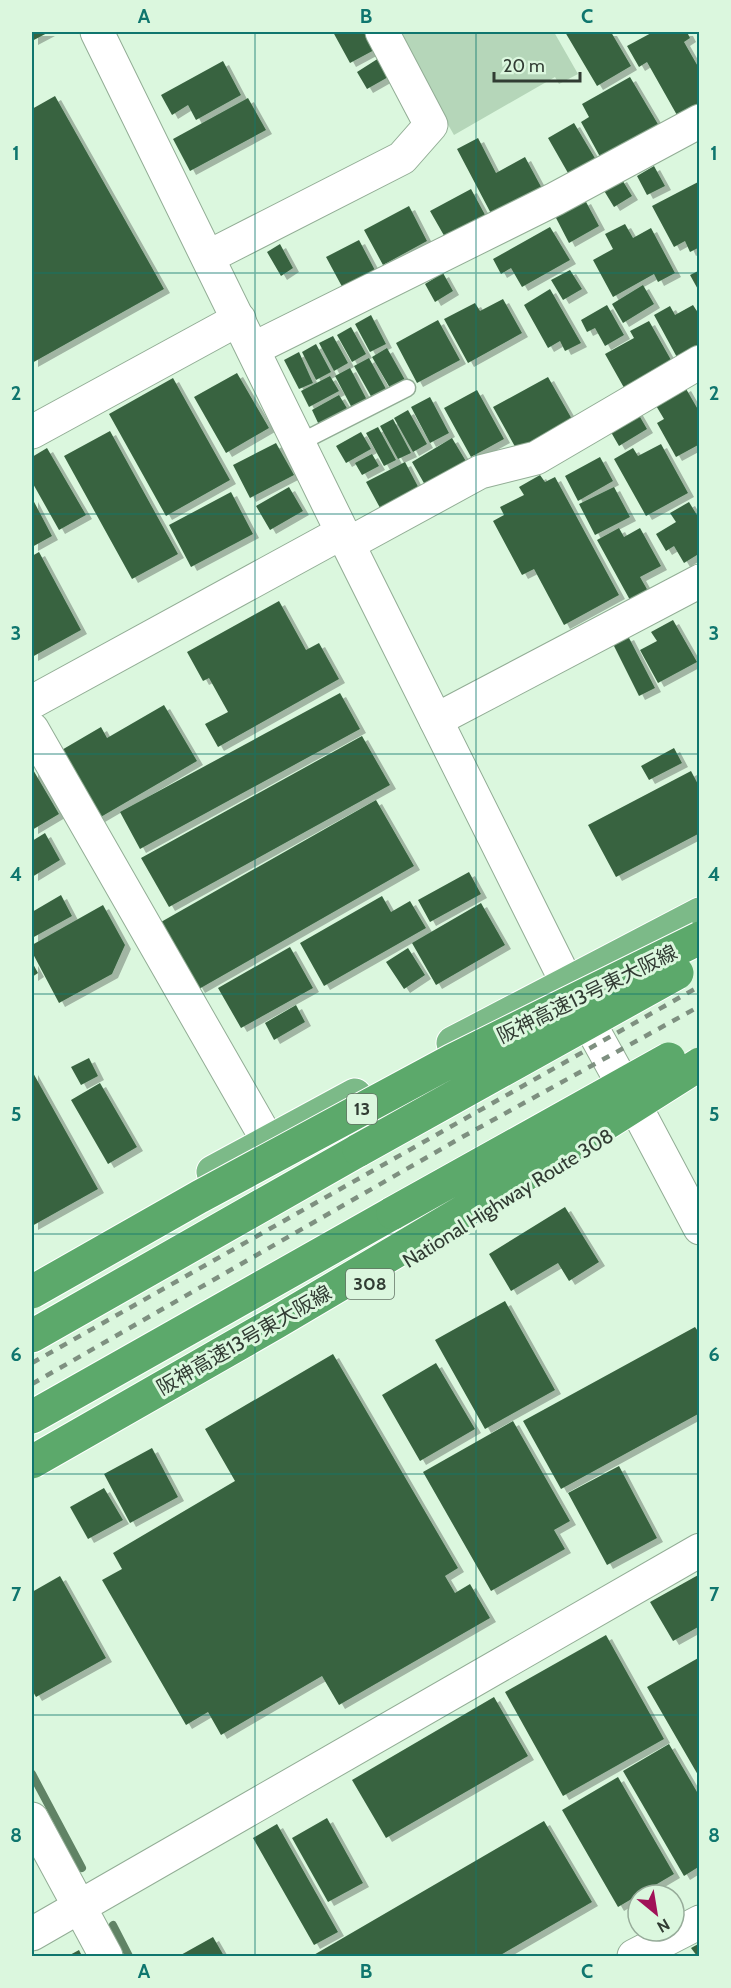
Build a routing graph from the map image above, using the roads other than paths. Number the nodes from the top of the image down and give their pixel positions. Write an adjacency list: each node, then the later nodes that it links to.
1 (97, 32): 4 (street)
2 (382, 32): 4 (street)
3 (699, 121): 6 (street)
4 (208, 257): 5 (street)
5 (239, 319): 6 (street); 9 (street)
6 (253, 349): 10 (street)
7 (699, 362): 11 (street)
8 (407, 388): 10 (lane)
9 (32, 432)
10 (299, 443): 11 (street)
11 (345, 538): 13 (street); 14 (street)
12 (699, 581): 14 (street)
13 (32, 702)
14 (436, 720): 19 (street)
15 (32, 729): 24 (street)
16 (699, 914): 19 (highway)
17 (699, 938): 27 (highway, 阪神高速13号東大阪線 / 13, bridge)
18 (699, 960): 28 (highway, bridge)
19 (567, 983): 23 (street); 24 (highway)
20 (699, 1042): 29 (highway, bridge)
21 (699, 1064): 30 (highway, 阪神高速13号東大阪線, bridge)
22 (699, 1075): 23 (highway, National Highway Route 308 / 308)
23 (640, 1115): 25 (street); 31 (highway, National Highway Route 308 / 308)
24 (268, 1141): 26 (highway)
25 (699, 1227)
26 (32, 1276)
27 (32, 1292)
28 (32, 1336)
29 (32, 1417)
30 (32, 1462)
31 (32, 1477)
32 (699, 1550): 34 (street)
33 (32, 1819): 34 (street)
34 (79, 1907): 36 (street); 37 (street)
35 (699, 1922): 38 (street)
36 (32, 1934)
37 (106, 1956)
38 (634, 1956)

